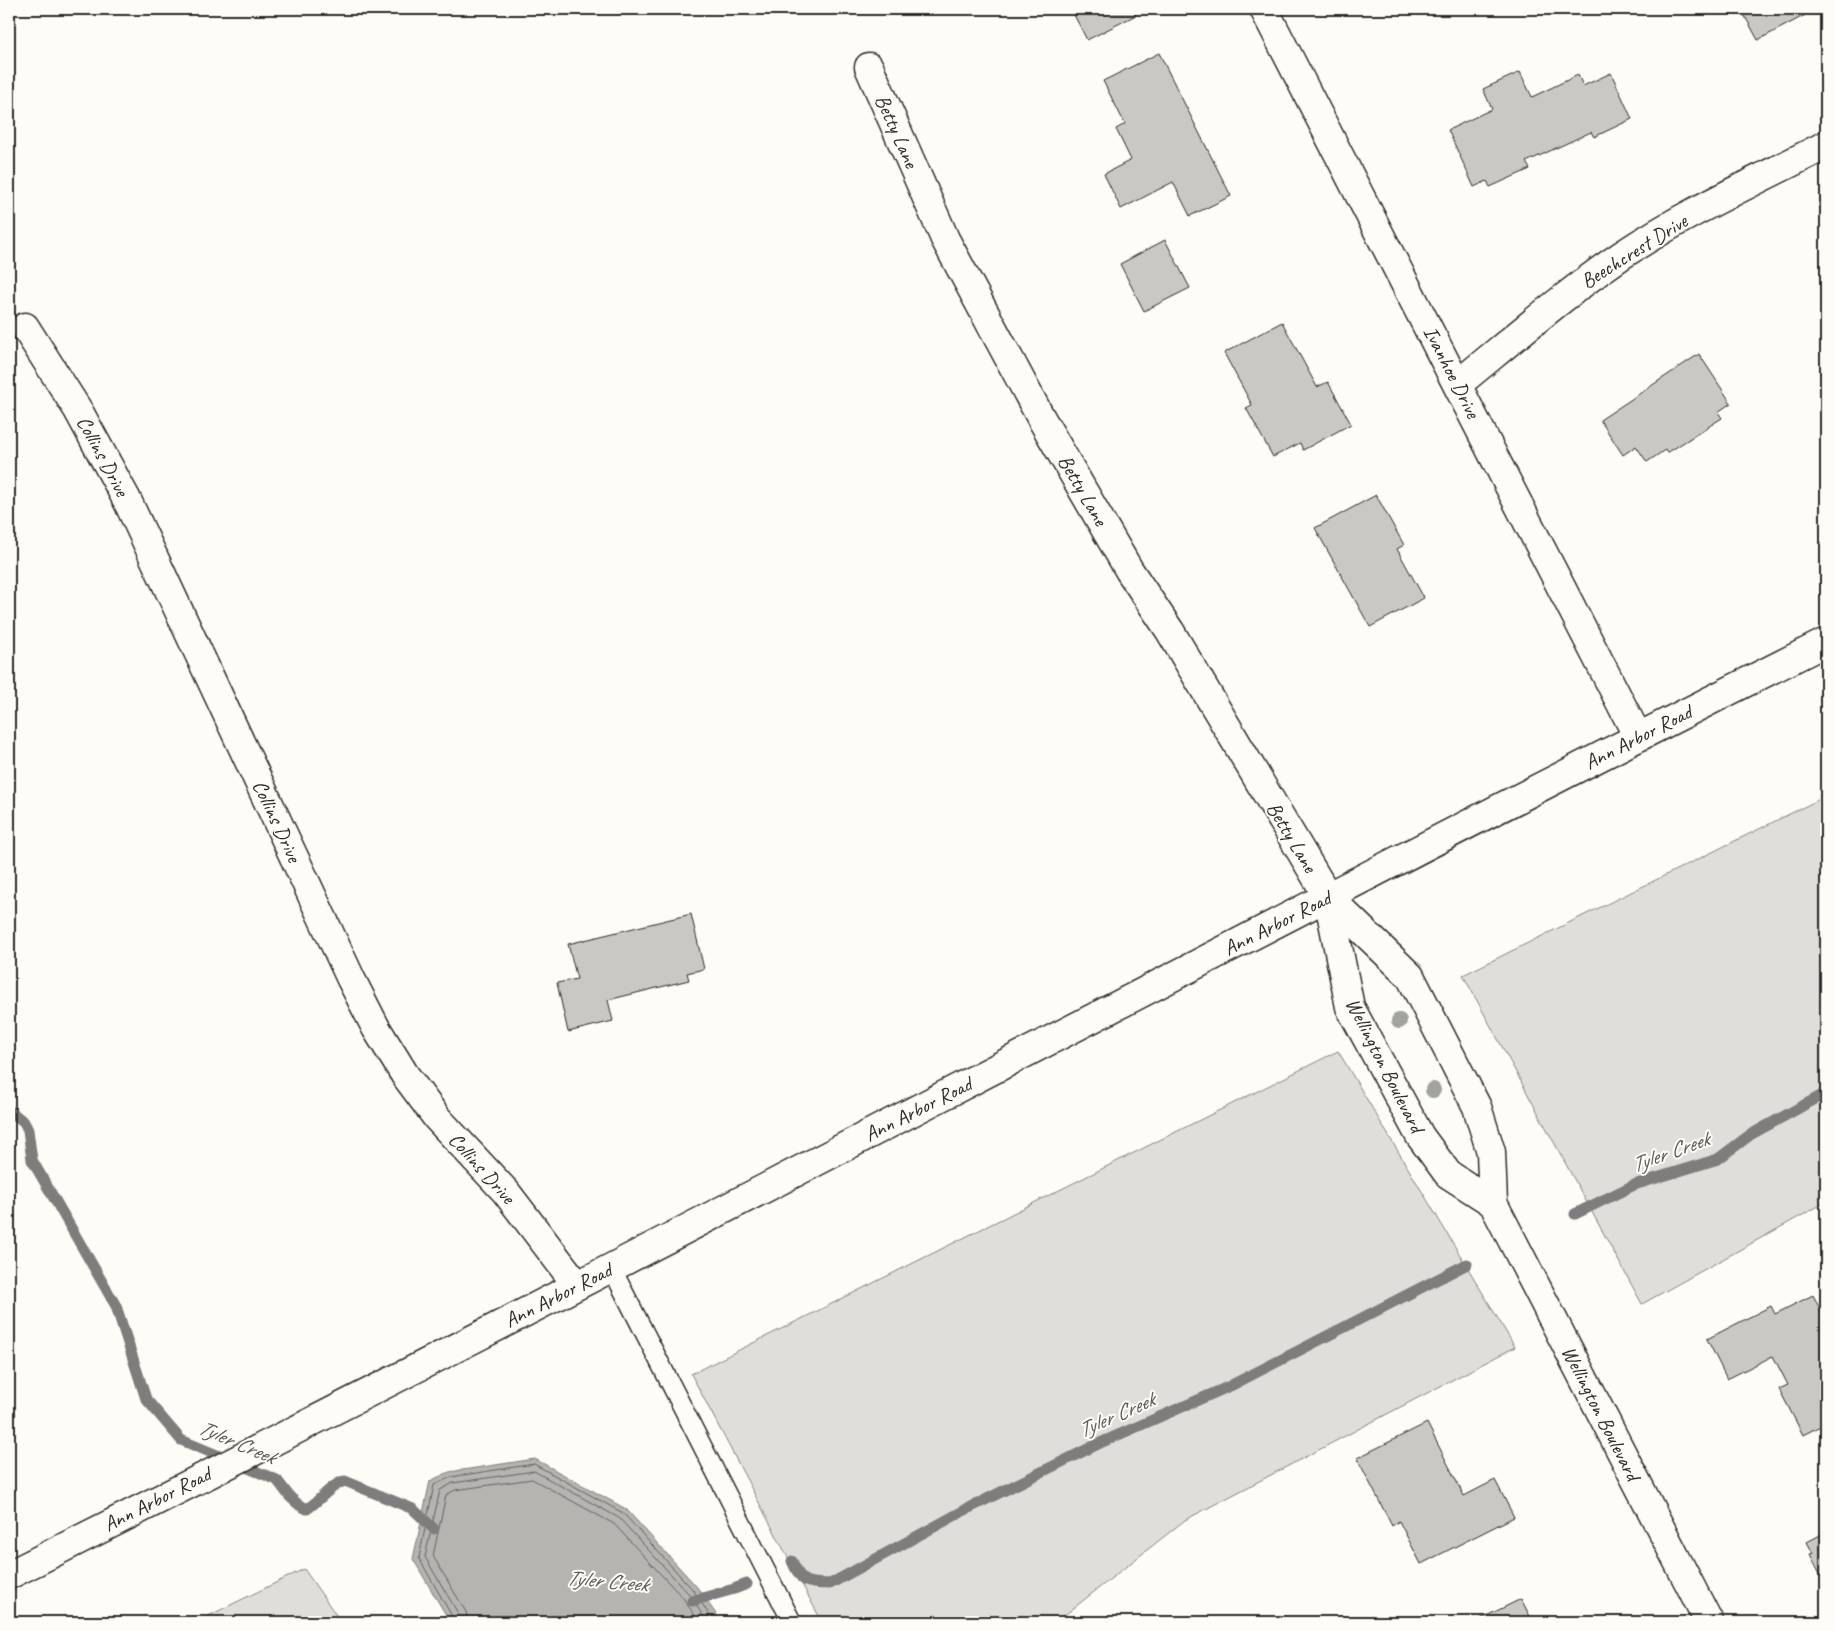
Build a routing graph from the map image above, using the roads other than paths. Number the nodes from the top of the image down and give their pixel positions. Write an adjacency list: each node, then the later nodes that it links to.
1 (1264, 9): 5 (street, Ivanhoe Drive)
2 (869, 67): 8 (street, Betty Lane)
3 (1826, 145): 5 (street, Beechcrest Drive)
4 (25, 327): 11 (street, Collins Drive)
5 (1458, 384): 7 (street, Ivanhoe Drive)
6 (1826, 642): 7 (street, Ann Arbor Road)
7 (1638, 737): 8 (street, Ann Arbor Road)
8 (1328, 897): 9 (street, Wellington Boulevard); 9 (street, Wellington Boulevard); 10 (street, Ann Arbor Road)
9 (1493, 1204): 14 (street, Wellington Boulevard)
10 (611, 1267): 11 (street, Ann Arbor Road); 13 (lane)
11 (577, 1285): 12 (street, Ann Arbor Road)
12 (9, 1575)
13 (792, 1622)
14 (1708, 1622)

